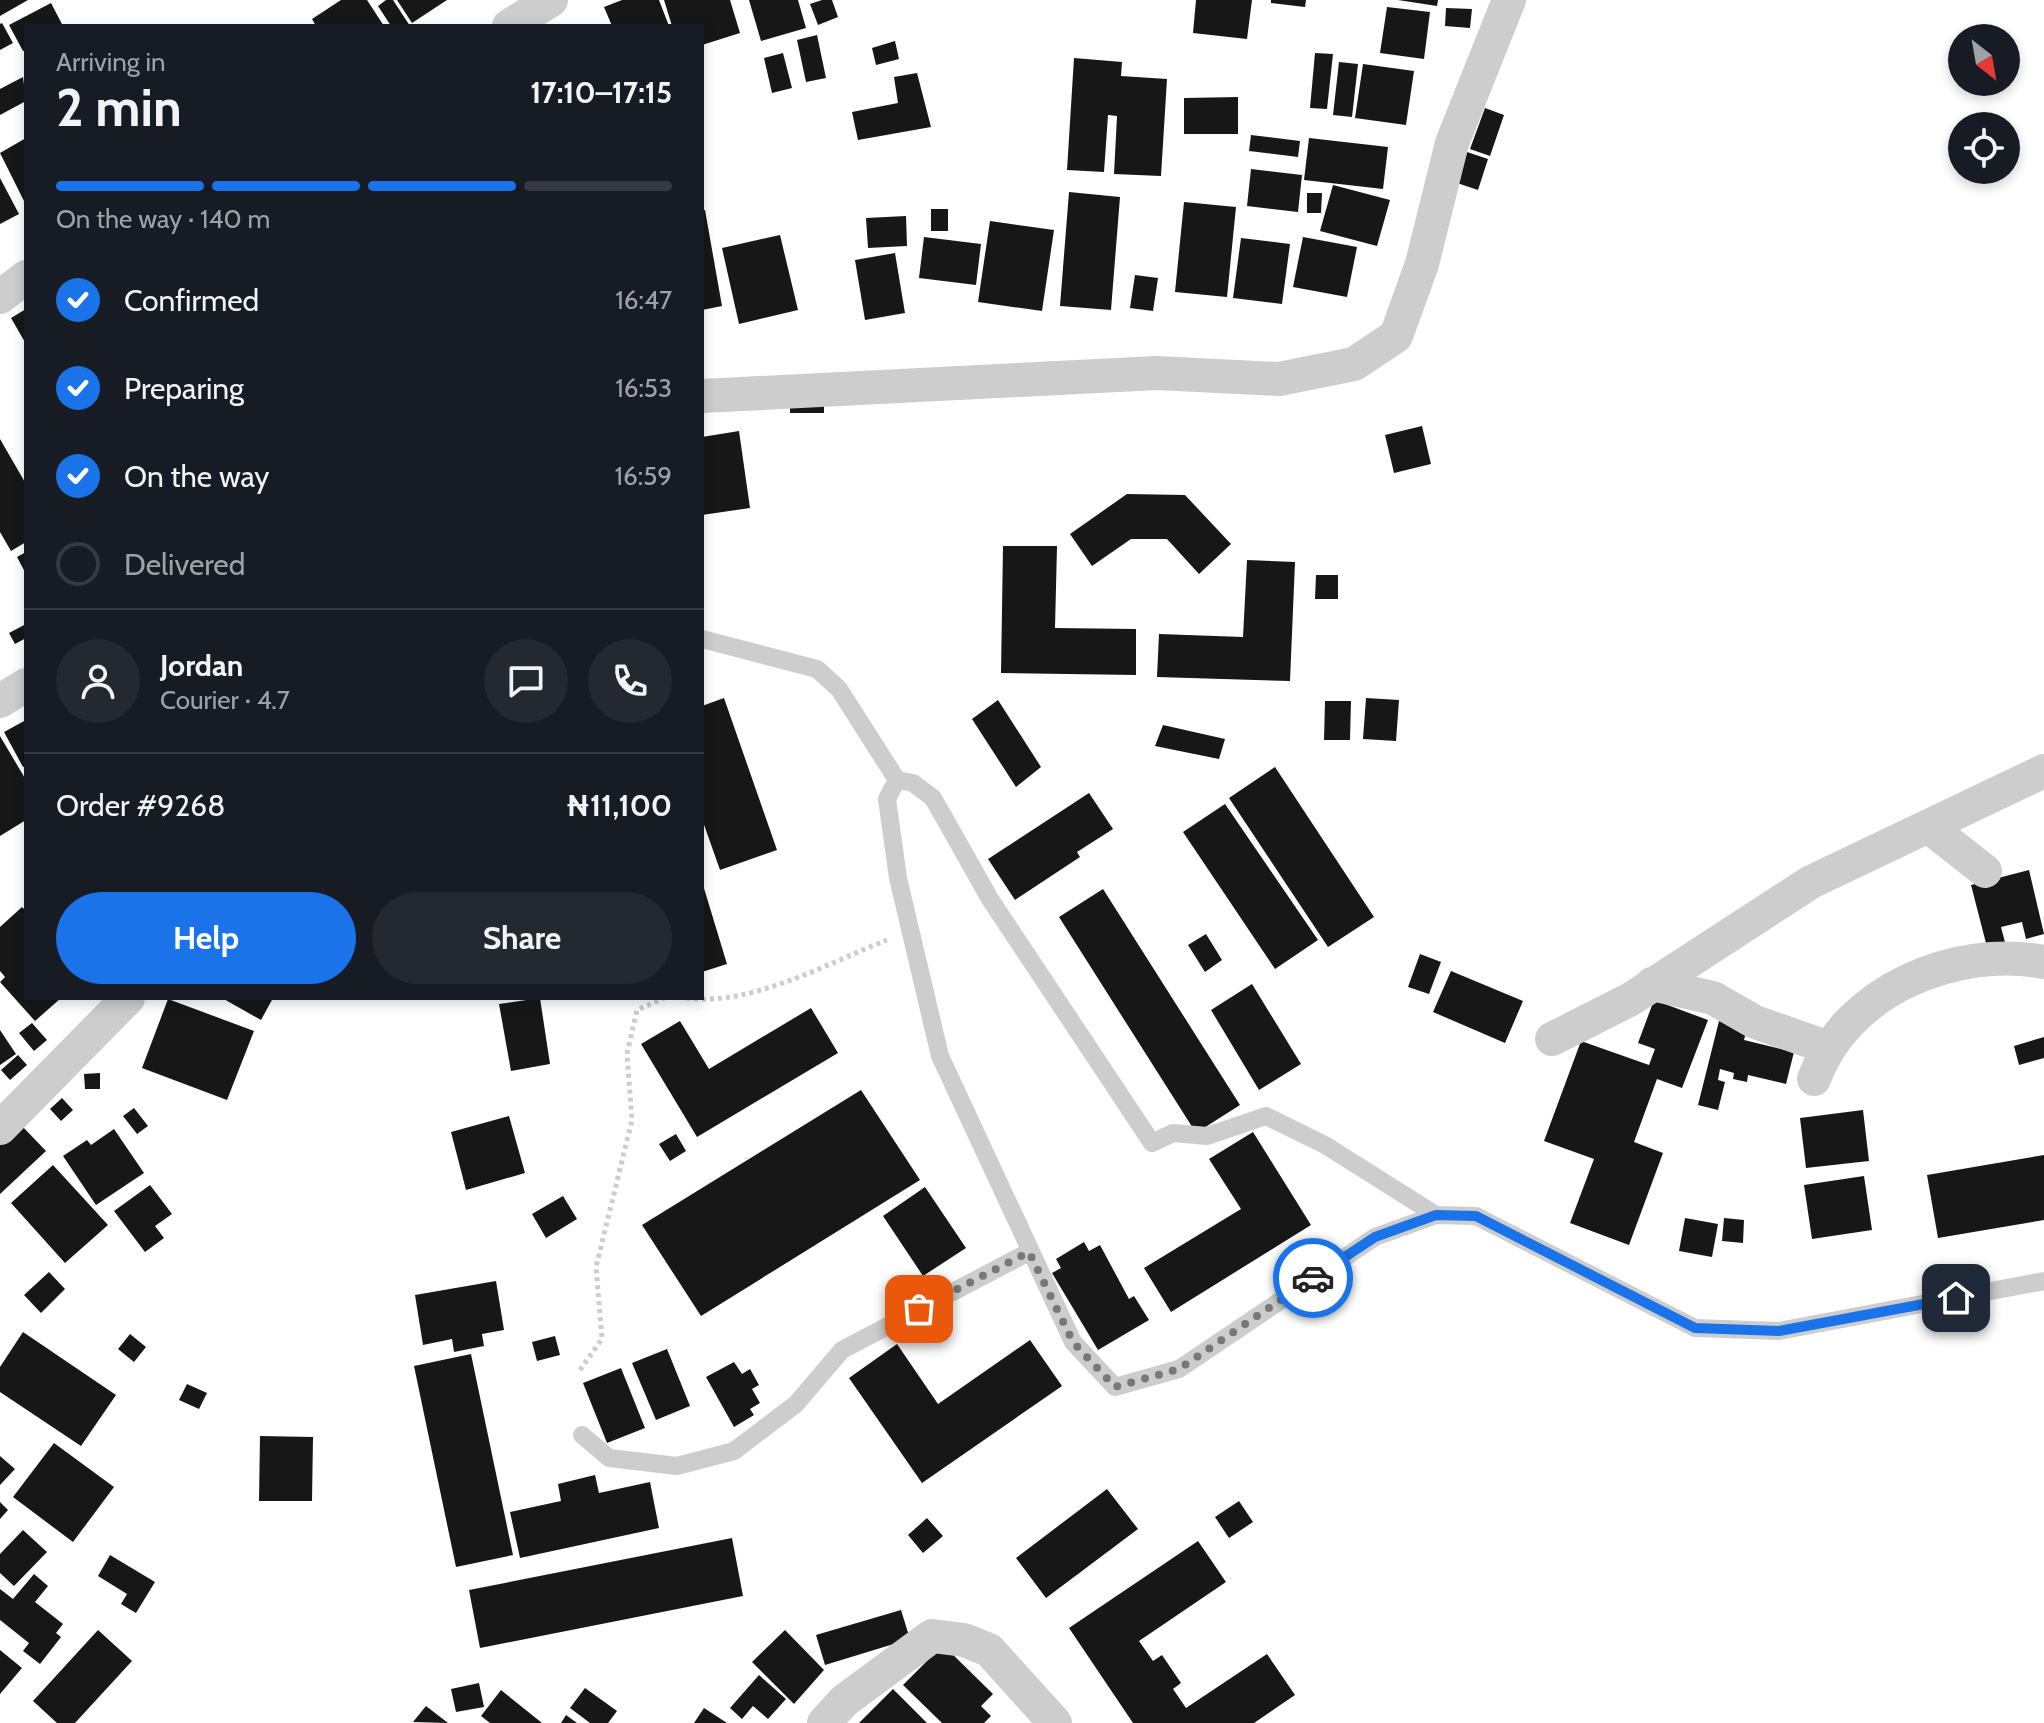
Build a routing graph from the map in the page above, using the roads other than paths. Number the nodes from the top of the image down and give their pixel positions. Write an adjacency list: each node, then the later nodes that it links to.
1 (551, 0): 3 (street)
2 (1509, 0): 6 (street)
3 (512, 24)
4 (24, 279): 5 (street)
5 (0, 297)
6 (704, 396)
7 (704, 640): 11 (lane)
8 (24, 686): 9 (street)
9 (0, 701)
10 (2044, 771): 12 (street)
11 (897, 780): 21 (lane); 22 (lane)
12 (1929, 827): 13 (street); 15 (street)
13 (1985, 871)
14 (2044, 962): 18 (street)
15 (1652, 984): 17 (street); 18 (street)
16 (126, 1000): 20 (street)
17 (1552, 1039)
18 (1829, 1048): 19 (street)
19 (1814, 1079)
20 (0, 1128)
21 (1436, 1215): 22 (lane); 23 (lane)
22 (1029, 1252): 24 (lane)
23 (2044, 1281)
24 (582, 1435)
25 (824, 1723): 26 (street)
26 (1055, 1723)

